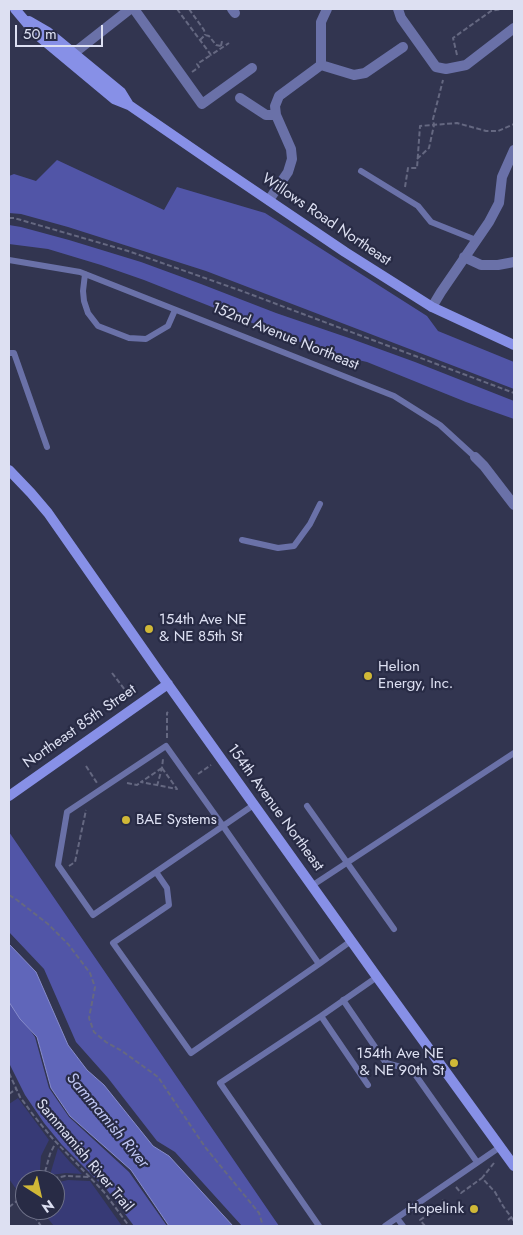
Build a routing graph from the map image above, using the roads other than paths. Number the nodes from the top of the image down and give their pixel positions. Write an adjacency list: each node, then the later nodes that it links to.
1 (15, 9): 6 (street, Willows Road Northeast)
2 (130, 9): 9 (street)
3 (134, 9): 11 (street)
4 (327, 9): 10 (street)
5 (398, 9): 7 (street)
6 (22, 17): 9 (street, Willows Road Northeast); 13 (street, Willows Road Northeast)
7 (514, 28)
8 (403, 47): 10 (street)
9 (74, 53): 13 (street, Willows Road Northeast)
10 (321, 65): 14 (street)
11 (252, 68)
12 (240, 98): 14 (street)
13 (129, 105): 17 (street, Willows Road Northeast)
14 (276, 115): 17 (street)
15 (514, 150): 18 (street)
16 (361, 171): 18 (lane)
17 (269, 200): 23 (street, Willows Road Northeast)
18 (476, 240): 19 (street)
19 (464, 258): 21 (street); 23 (street)
20 (9, 260): 22 (lane, 152nd Avenue Northeast)
21 (514, 262)
22 (85, 274): 24 (lane, 152nd Avenue Northeast); 24 (lane)
23 (432, 307): 25 (street, Willows Road Northeast)
24 (175, 310): 28 (lane, 152nd Avenue Northeast)
25 (514, 345)
26 (9, 353): 27 (lane)
27 (46, 447)
28 (475, 457): 31 (street, 152nd Avenue Northeast)
29 (9, 470): 33 (street, 154th Avenue Northeast)
30 (320, 504): 32 (lane)
31 (514, 505)
32 (242, 540)
33 (168, 684): 35 (street, Northeast 85th Street); 36 (street, 154th Avenue Northeast)
34 (514, 753): 39 (lane)
35 (9, 796)
36 (255, 804): 38 (lane); 41 (street, 154th Avenue Northeast)
37 (307, 806): 39 (lane)
38 (223, 826): 40 (lane); 40 (lane); 44 (lane)
39 (347, 862): 41 (lane); 42 (lane)
40 (156, 872): 44 (lane)
41 (313, 886): 43 (street, 154th Avenue Northeast)
42 (394, 929)
43 (351, 941): 44 (lane); 45 (street, 154th Avenue Northeast)
44 (319, 964)
45 (377, 977): 46 (lane); 49 (street, 154th Avenue Northeast)
46 (343, 1000): 47 (lane); 50 (lane)
47 (320, 1016): 48 (lane); 53 (lane)
48 (368, 1085)
49 (500, 1147): 50 (lane); 51 (street, 154th Avenue Northeast)
50 (477, 1162): 52 (lane)
51 (514, 1166)
52 (397, 1218): 54 (lane); 55 (lane)
53 (319, 1226)
54 (385, 1226)
55 (403, 1226)

